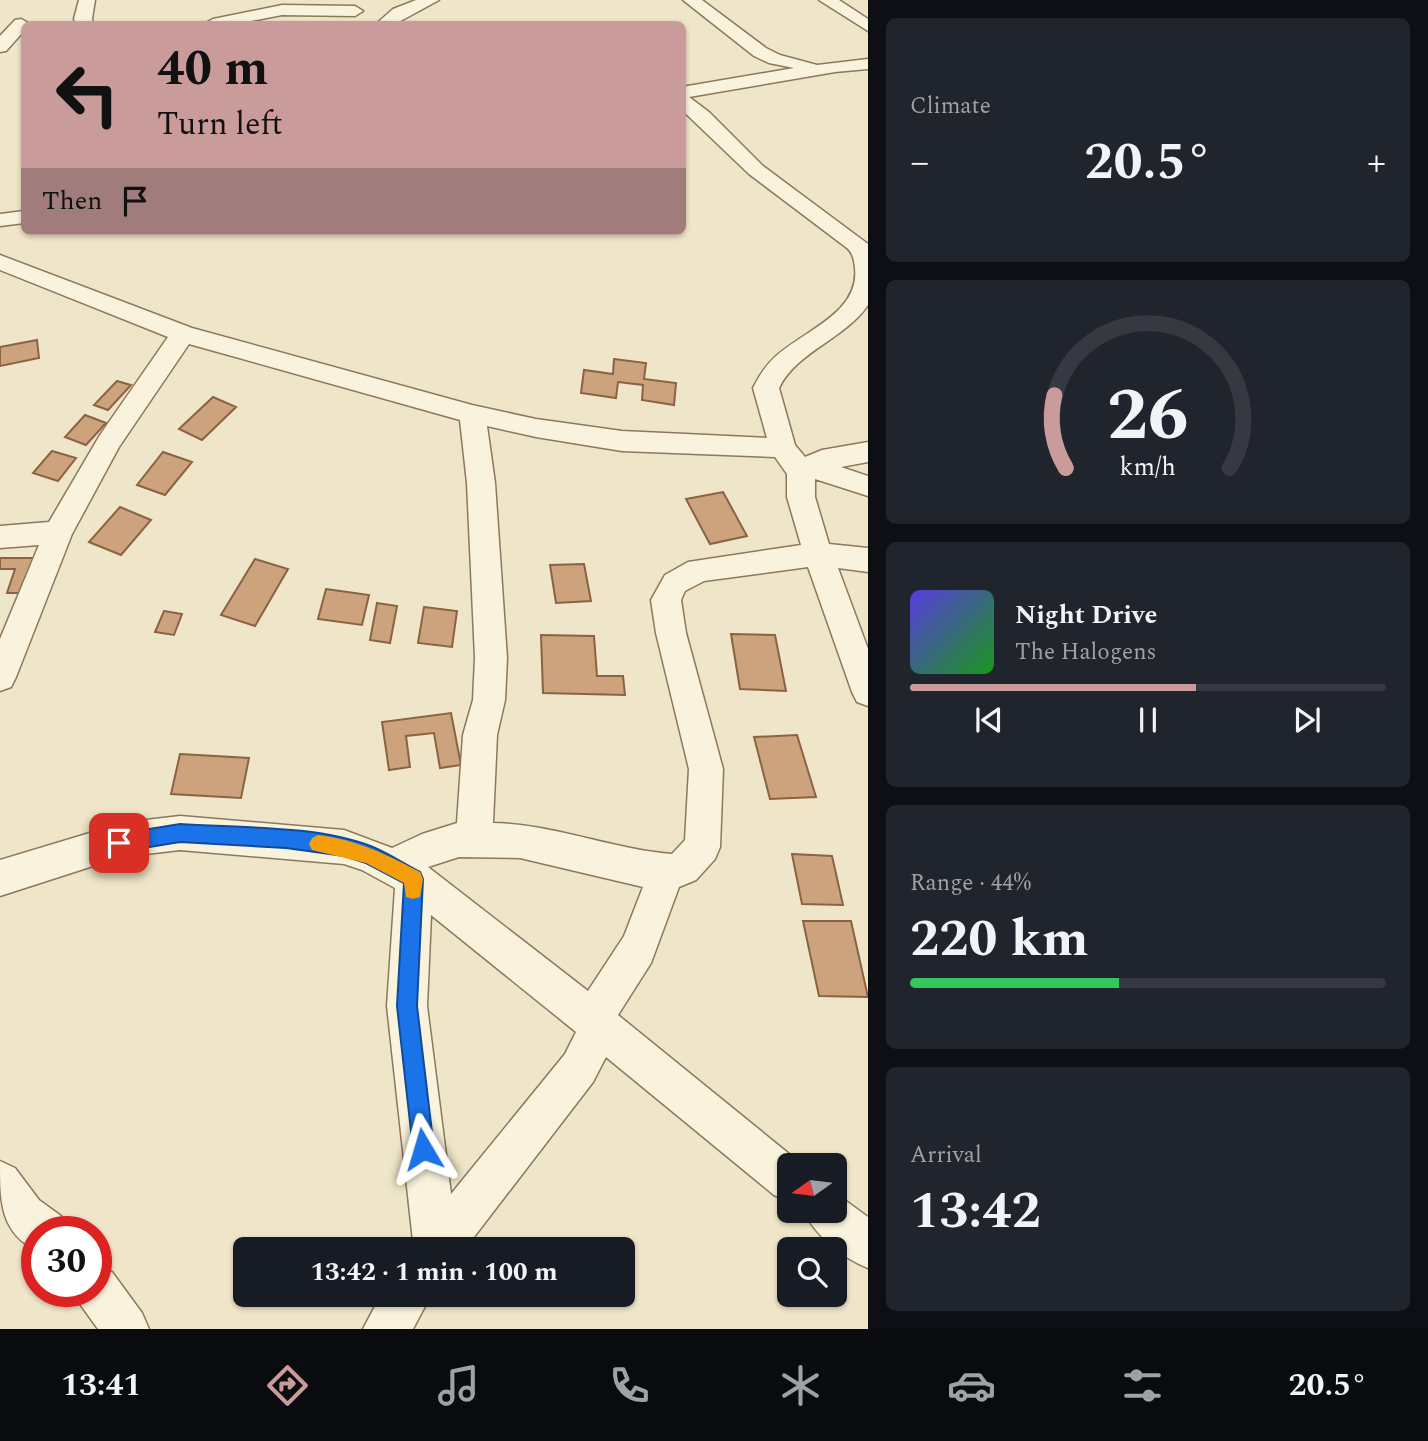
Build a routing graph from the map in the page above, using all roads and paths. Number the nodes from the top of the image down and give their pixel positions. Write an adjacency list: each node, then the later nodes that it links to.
1 (87, 0): 7 (street)
2 (431, 0): 10 (street)
3 (691, 0): 16 (street)
4 (827, 0): 12 (street)
5 (352, 5): 8 (street); 9 (street)
6 (0, 21): 11 (street)
7 (84, 21)
8 (229, 21)
9 (365, 21)
10 (389, 21)
11 (21, 24)
12 (868, 26)
13 (21, 27): 14 (street)
14 (0, 47)
15 (868, 64): 16 (street)
16 (835, 67): 17 (street)
17 (686, 92)
18 (686, 104): 20 (street)
19 (2, 261): 21 (street)
20 (861, 303): 23 (street)
21 (183, 334): 22 (street); 27 (street)
22 (472, 414): 23 (street); 33 (street)
23 (783, 448): 25 (street)
24 (868, 452): 25 (street)
25 (805, 469): 26 (street); 29 (street)
26 (868, 486)
27 (58, 533): 28 (street); 31 (street)
28 (0, 537)
29 (819, 554): 30 (street); 32 (street); 34 (street)
30 (868, 560)
31 (0, 677)
32 (868, 692)
33 (474, 841): 34 (street); 35 (street)
34 (665, 871): 37 (street)
35 (403, 873): 36 (street); 37 (street); 42 (street)
36 (0, 878)
37 (596, 1023): 38 (street); 43 (street)
38 (777, 1170)
39 (0, 1183): 40 (street)
40 (26, 1216)
41 (841, 1223): 44 (street)
42 (435, 1237)
43 (446, 1237)
44 (868, 1246)
45 (110, 1307): 47 (street)
46 (400, 1307): 48 (street)
47 (126, 1329)
48 (386, 1329)

